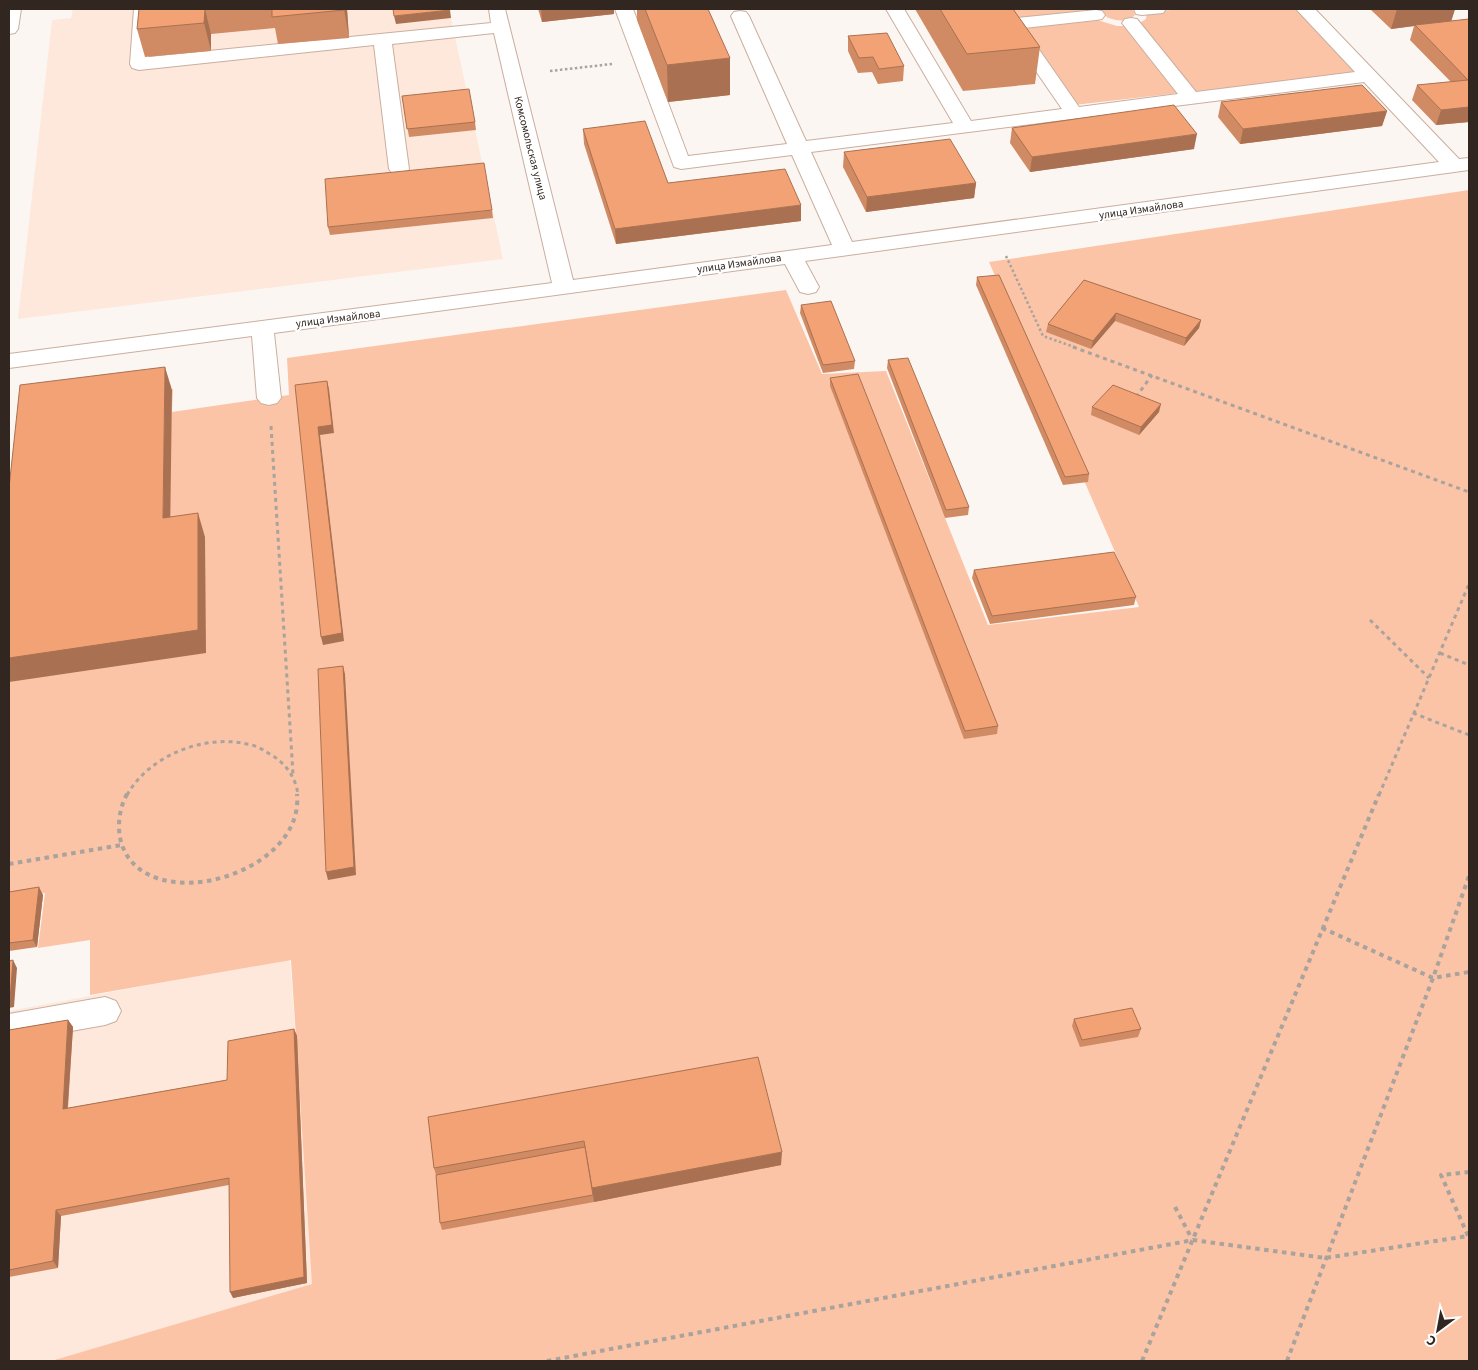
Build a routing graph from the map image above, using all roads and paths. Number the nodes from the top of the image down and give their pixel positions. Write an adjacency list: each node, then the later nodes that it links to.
1 (12, 9): 11 (street)
2 (143, 9): 12 (street)
3 (624, 9): 13 (street)
4 (895, 9): 18 (street)
5 (1305, 9): 15 (street)
6 (1095, 12): 7 (street); 9 (street)
7 (1143, 13): 16 (street)
8 (740, 16): 19 (street)
9 (1007, 16): 17 (street)
10 (499, 18): 12 (street); 26 (street, Комсомольская улица)
11 (9, 29)
12 (382, 40): 21 (street)
13 (643, 61): 14 (path); 19 (street)
14 (550, 71)
15 (1369, 76): 16 (street); 20 (street)
16 (1191, 99): 17 (street)
17 (1074, 113): 18 (street)
18 (965, 127): 19 (street)
19 (799, 148): 23 (street)
20 (1462, 165): 22 (street, улица Измайлова)
21 (398, 169)
22 (993, 229): 23 (street, улица Измайлова); 29 (path)
23 (844, 249): 24 (street, улица Измайлова)
24 (792, 256): 25 (street); 26 (street, улица Измайлова)
25 (808, 287)
26 (564, 288): 27 (street, улица Измайлова)
27 (262, 328): 28 (street, улица Измайлова); 30 (street)
28 (9, 361)
29 (1152, 375): 31 (path); 32 (path)
30 (269, 398): 42 (path)
31 (1133, 401)
32 (1469, 492)
33 (1469, 584): 34 (path)
34 (1463, 598): 35 (path); 37 (path)
35 (1469, 600)
36 (1370, 620): 39 (path)
37 (1440, 654): 38 (path); 39 (path)
38 (1469, 665)
39 (1429, 678): 40 (path)
40 (1413, 713): 41 (path); 46 (path)
41 (1469, 735)
42 (294, 774): 43 (path); 43 (path)
43 (122, 845): 44 (path)
44 (9, 864)
45 (1469, 876): 48 (path)
46 (1322, 928): 48 (path); 54 (path)
47 (1469, 972): 48 (path)
48 (1433, 978): 55 (path)
49 (105, 1011): 50 (street)
50 (9, 1028)
51 (1469, 1172): 53 (path)
52 (1175, 1207): 54 (path)
53 (1469, 1237): 55 (path)
54 (1193, 1240): 55 (path); 56 (path); 57 (path)
55 (1325, 1258): 58 (path)
56 (547, 1361)
57 (1142, 1361)
58 (1287, 1361)

